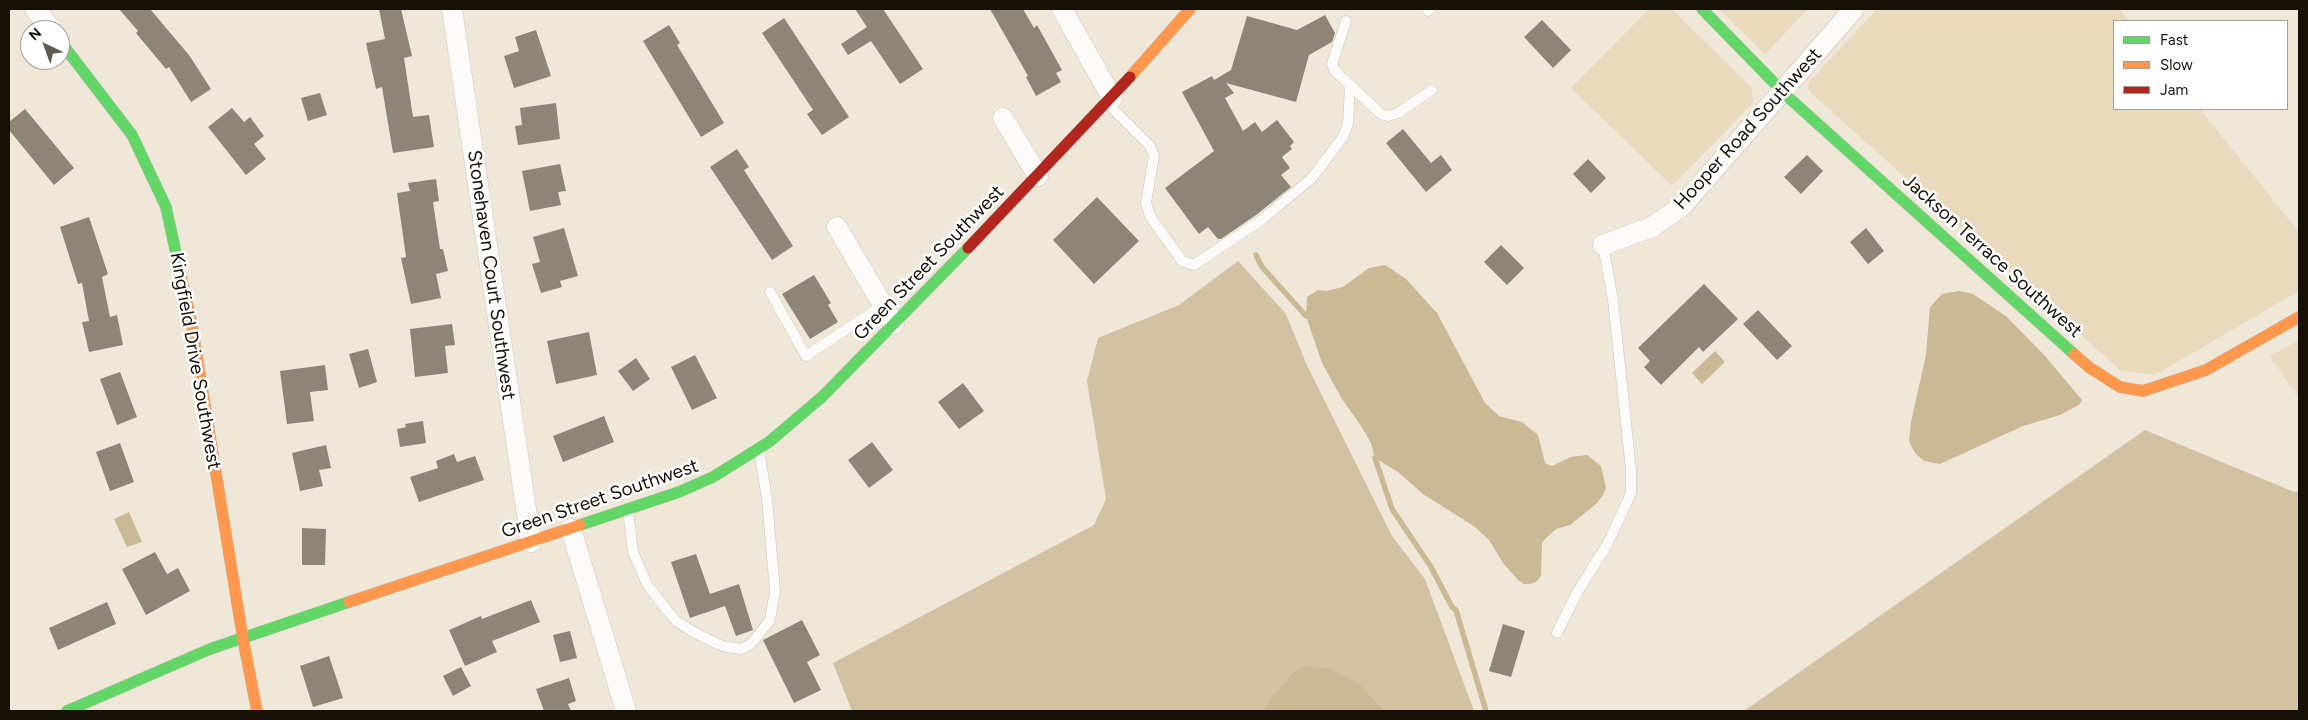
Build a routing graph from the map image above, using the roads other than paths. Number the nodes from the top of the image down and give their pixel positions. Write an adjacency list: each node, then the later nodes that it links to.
1 (35, 9): 7 (street)
2 (452, 9): 25 (street, Stonehaven Court Southwest)
3 (1062, 9): 13 (street)
4 (1190, 9): 13 (street, Green Street Southwest)
5 (1702, 9): 12 (street, Jackson Terrace Southwest)
6 (1854, 9): 12 (street, Hooper Road Southwest)
7 (44, 20)
8 (1346, 21): 10 (lane)
9 (70, 54): 27 (street, Kingfield Drive Southwest)
10 (1350, 85): 11 (lane); 13 (lane)
11 (1432, 90)
12 (1783, 92): 17 (street, Hooper Road Southwest); 20 (street, Jackson Terrace Southwest)
13 (1110, 101): 15 (street, Green Street Southwest)
14 (1003, 118): 15 (street)
15 (1038, 176): 21 (street, Green Street Southwest)
16 (837, 227): 19 (street)
17 (1603, 245): 26 (lane)
18 (770, 292): 19 (lane)
19 (883, 304): 21 (street)
20 (2299, 317)
21 (894, 324): 22 (street, Green Street Southwest)
22 (759, 449): 23 (street, Green Street Southwest); 23 (lane)
23 (628, 510): 24 (street, Green Street Southwest)
24 (571, 529): 25 (street, Green Street Southwest); 30 (street)
25 (531, 542): 27 (street, Green Street Southwest)
26 (1557, 633)
27 (243, 638): 28 (street, Green Street Southwest); 29 (street, Kingfield Drive Southwest)
28 (67, 711)
29 (257, 711)
30 (626, 711)

